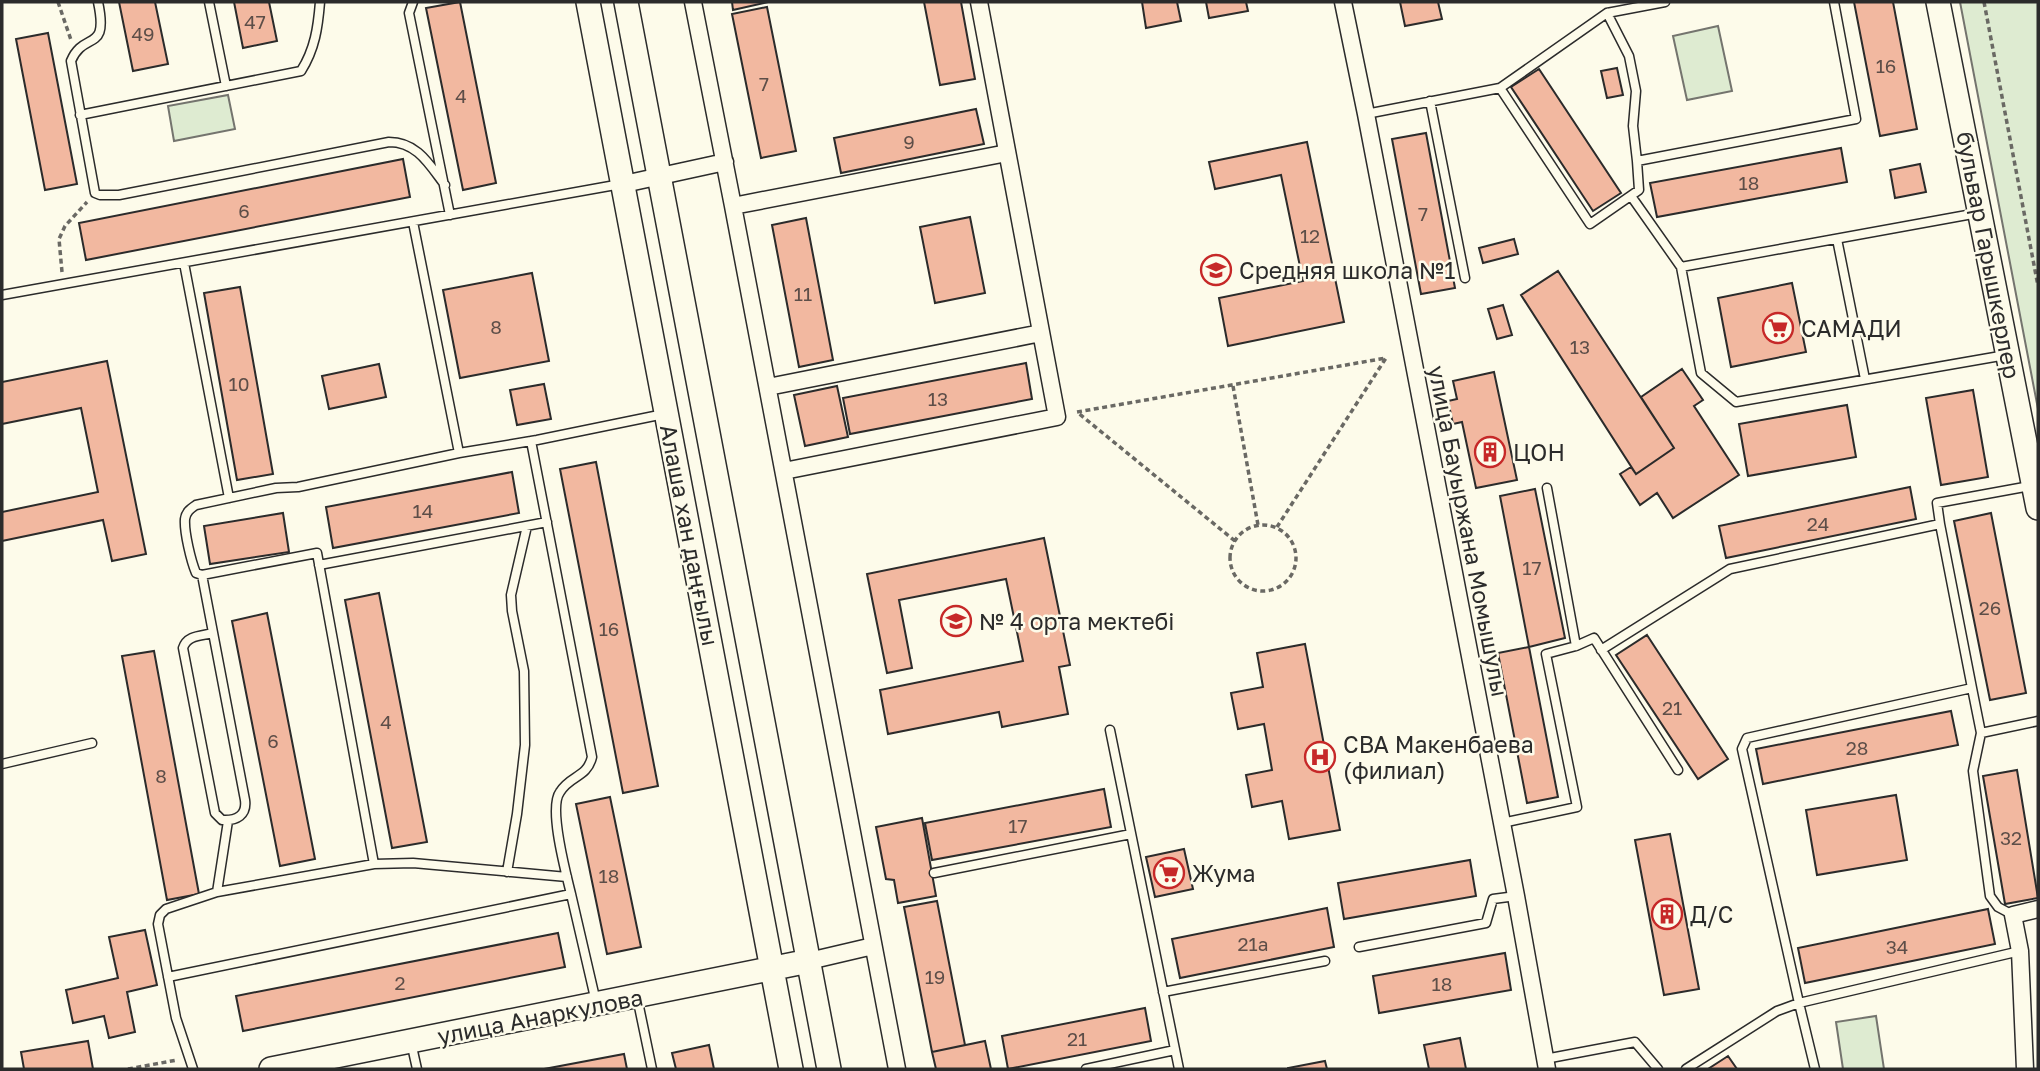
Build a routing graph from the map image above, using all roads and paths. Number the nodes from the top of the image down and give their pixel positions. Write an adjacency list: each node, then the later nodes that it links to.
1 (58, 2): 16 (path)
2 (98, 2): 16 (lane)
3 (209, 2): 17 (lane)
4 (320, 2): 17 (lane)
5 (413, 2): 27 (lane)
6 (588, 2): 26 (main road, Алаша хан даңғылы)
7 (626, 2): 25 (main road, Алаша хан даңғылы)
8 (693, 2): 24 (street)
9 (979, 2): 22 (street)
10 (1343, 2): 20 (street, улица Бауыржана Момышулы)
11 (1665, 2): 15 (lane)
12 (1834, 2): 23 (lane)
13 (1938, 2): 31 (main road, бульвар Гарышкерлер)
14 (1984, 2): 39 (path)
15 (1607, 13): 18 (lane); 23 (lane)
16 (75, 52): 21 (lane)
17 (226, 86): 21 (lane)
18 (1500, 88): 19 (lane); 29 (lane)
19 (1430, 100): 20 (lane); 37 (lane)
20 (1366, 114): 73 (street, улица Бауыржана Момышулы)
21 (80, 115): 28 (lane)
22 (1007, 153): 30 (street); 41 (street)
23 (1637, 161): 29 (lane)
24 (725, 162): 25 (street); 30 (street)
25 (659, 177): 26 (street); 87 (main road, Алаша хан даңғылы)
26 (624, 184): 32 (lane); 46 (main road, Алаша хан даңғылы)
27 (444, 185): 28 (lane); 32 (lane)
28 (95, 193): 38 (path)
29 (1631, 195): 36 (lane)
30 (733, 206): 45 (street)
31 (1980, 213): 34 (lane); 42 (main road, бульвар Гарышкерлер)
32 (450, 215): 33 (lane)
33 (413, 222): 35 (lane); 48 (lane)
34 (1837, 239): 36 (lane); 43 (lane)
35 (184, 263): 38 (lane); 52 (lane)
36 (1681, 267): 43 (lane)
37 (1465, 278)
38 (63, 284): 40 (lane)
39 (2038, 286)
40 (2, 295)
41 (1041, 333): 45 (street); 49 (street)
42 (2008, 354): 43 (lane); 50 (main road, бульвар Гарышкерлер)
43 (1865, 379)
44 (1233, 385): 56 (path); 58 (path); 59 (path)
45 (768, 387): 49 (street)
46 (667, 413): 47 (lane); 89 (main road, Алаша хан даңғылы)
47 (531, 441): 48 (lane); 54 (lane)
48 (458, 453): 52 (lane)
49 (784, 471): 84 (street)
50 (2034, 485): 53 (main road, бульвар Гарышкерлер); 55 (lane)
51 (1547, 488): 63 (lane)
52 (229, 498): 61 (lane)
53 (2038, 508)
54 (547, 522): 57 (lane); 78 (lane)
55 (1941, 524): 64 (lane); 65 (lane)
56 (1258, 525): 58 (path); 59 (path)
57 (527, 526): 60 (lane); 76 (lane)
58 (1277, 527): 59 (path)
59 (1235, 541)
60 (319, 565): 61 (lane); 75 (lane)
61 (202, 575): 62 (lane)
62 (213, 633): 72 (lane); 72 (lane)
63 (1576, 646): 64 (lane); 73 (lane)
64 (1601, 650): 71 (lane)
65 (1972, 688): 68 (lane); 93 (lane)
66 (2038, 721): 68 (lane)
67 (1110, 730): 74 (lane)
68 (1981, 733): 83 (lane)
69 (92, 743): 70 (lane)
70 (2, 764)
71 (1678, 770)
72 (228, 821): 79 (lane)
73 (1502, 822): 81 (street, улица Бауыржана Момышулы)
74 (1131, 834): 77 (lane); 91 (lane)
75 (374, 864): 76 (lane); 79 (lane)
76 (507, 872): 78 (lane)
77 (934, 873)
78 (567, 877): 80 (lane)
79 (217, 892): 90 (lane)
80 (571, 894): 90 (lane); 94 (lane)
81 (1516, 896): 85 (lane); 98 (street, улица Бауыржана Момышулы)
82 (2038, 909): 83 (street)
83 (2013, 915): 86 (street)
84 (873, 946): 87 (street); 106 (street)
85 (1359, 947)
86 (2020, 951): 93 (lane); 112 (street)
87 (809, 961): 89 (main road, улица Анаркулова); 105 (main road, Алаша хан даңғылы)
88 (1325, 961): 91 (lane)
89 (773, 968): 92 (main road, улица Анаркулова); 104 (main road, Алаша хан даңғылы)
90 (167, 976): 97 (lane)
91 (1163, 992): 96 (lane)
92 (637, 996): 94 (main road, улица Анаркулова); 103 (lane)
93 (1799, 1003): 110 (lane); 111 (lane)
94 (597, 1005): 95 (main road, улица Анаркулова)
95 (411, 1042): 101 (main road, улица Анаркулова); 102 (lane)
96 (1175, 1050): 107 (lane); 108 (lane)
97 (188, 1058): 99 (path); 100 (lane)
98 (1546, 1064): 109 (lane)
99 (128, 1069)
100 (193, 1069)
101 (271, 1069)
102 (417, 1069)
103 (652, 1069)
104 (791, 1069)
105 (829, 1069)
106 (897, 1069)
107 (1085, 1069)
108 (1179, 1069)
109 (1658, 1069)
110 (1686, 1069)
111 (1815, 1069)
112 (2025, 1069)

